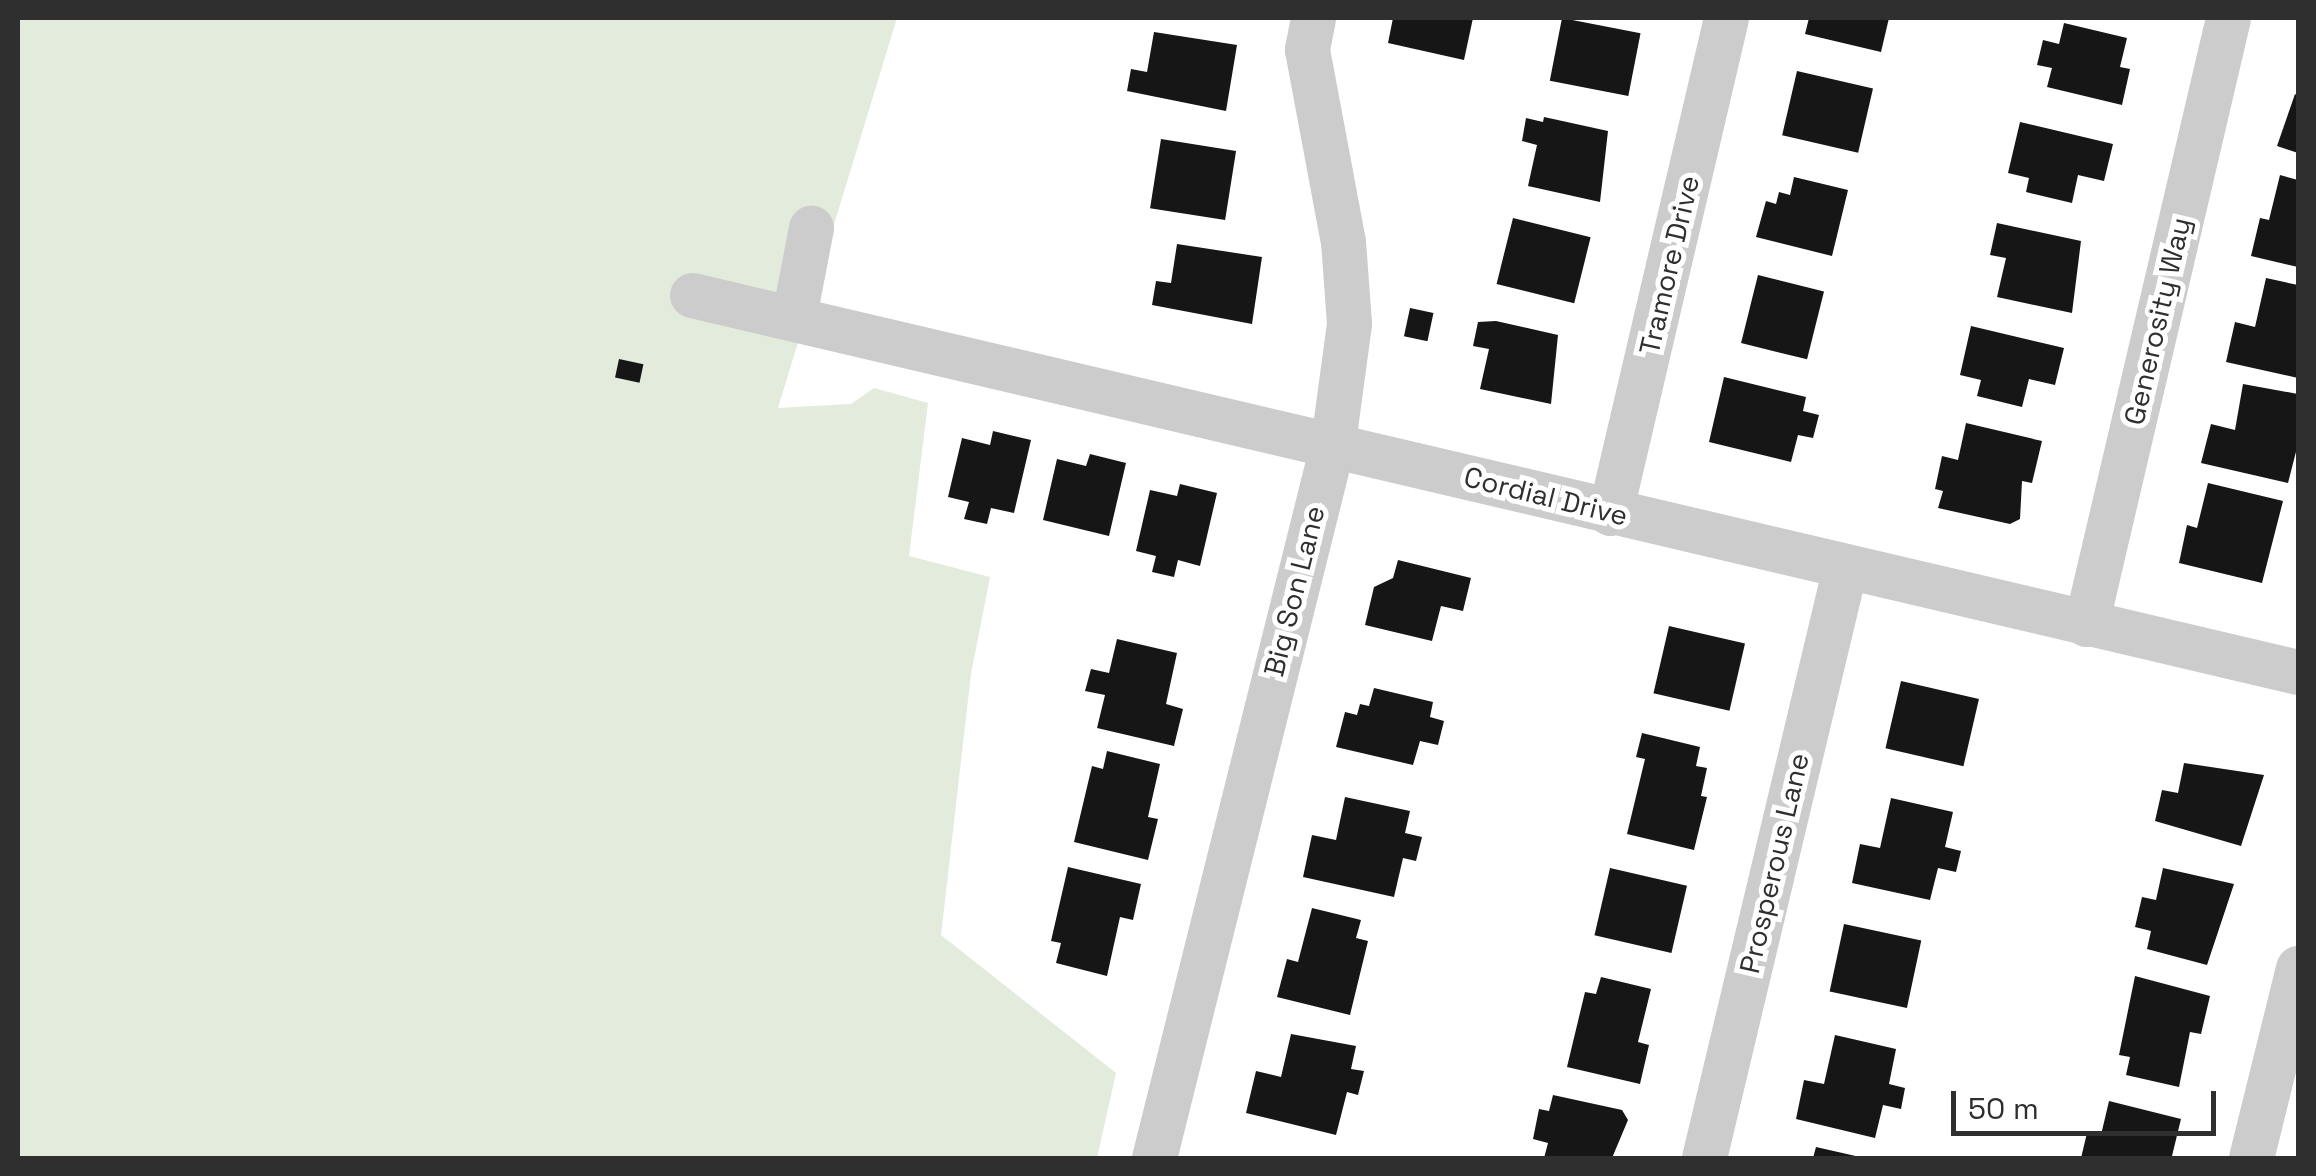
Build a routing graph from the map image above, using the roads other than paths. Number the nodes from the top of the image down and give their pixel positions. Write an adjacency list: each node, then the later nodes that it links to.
1 (1314, 18): 7 (street, Big Son Lane)
2 (1726, 18): 8 (street, Tramore Drive)
3 (2228, 18): 10 (street, Generosity Way)
4 (811, 228): 6 (street)
5 (692, 295): 6 (street, Cordial Drive)
6 (794, 316): 7 (street, Cordial Drive)
7 (1333, 442): 8 (street, Cordial Drive); 13 (street, Big Son Lane)
8 (1610, 512): 9 (street, Cordial Drive)
9 (1845, 566): 10 (street, Cordial Drive); 14 (street, Prosperous Lane)
10 (2086, 624): 11 (street, Cordial Drive)
11 (2298, 672)
12 (2298, 968): 15 (street)
13 (1154, 1158)
14 (1704, 1158)
15 (2252, 1158)

